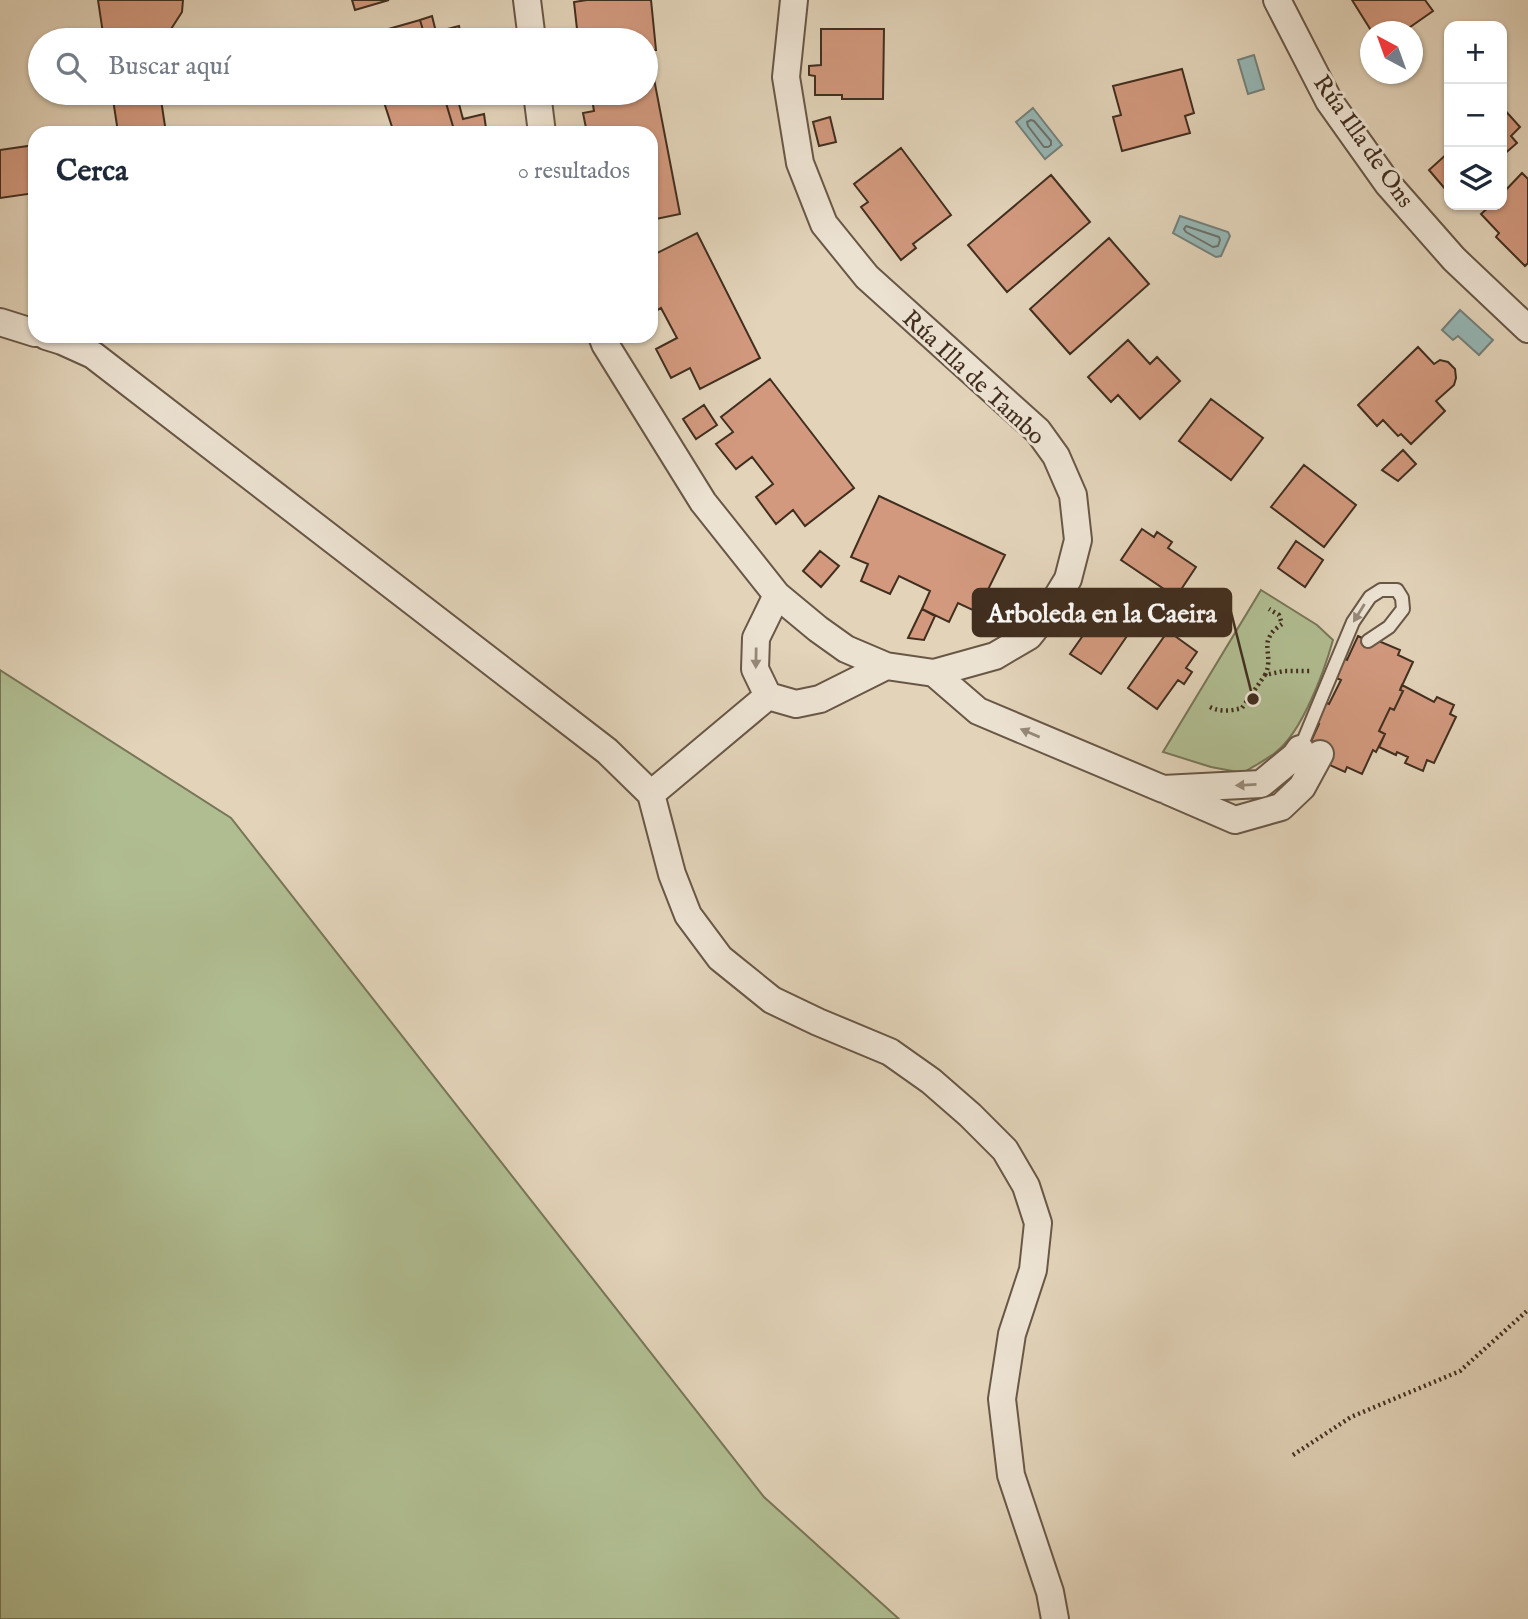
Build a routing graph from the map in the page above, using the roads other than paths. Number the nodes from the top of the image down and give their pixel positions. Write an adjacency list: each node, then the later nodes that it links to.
1 (527, 0): 4 (street)
2 (794, 0): 15 (street, Rúa Illa de Tambo)
3 (1277, 0): 8 (street, Rúa Illa de Ons)
4 (530, 28)
5 (538, 105): 6 (street)
6 (541, 126)
7 (0, 322): 9 (street)
8 (1528, 329)
9 (28, 330)
10 (66, 343): 18 (street)
11 (605, 343): 12 (street, Rúa Illa de Tambo)
12 (777, 595): 14 (street, Rúa Illa de Tambo); 16 (street, one-way to 16)
13 (1368, 641): 17 (lane, one-way to 17)
14 (886, 666): 15 (street, Rúa Illa de Tambo); 16 (street)
15 (934, 674): 17 (street, one-way to 15)
16 (768, 696): 18 (street)
17 (1310, 751)
18 (651, 794): 19 (street)
19 (1055, 1619)

